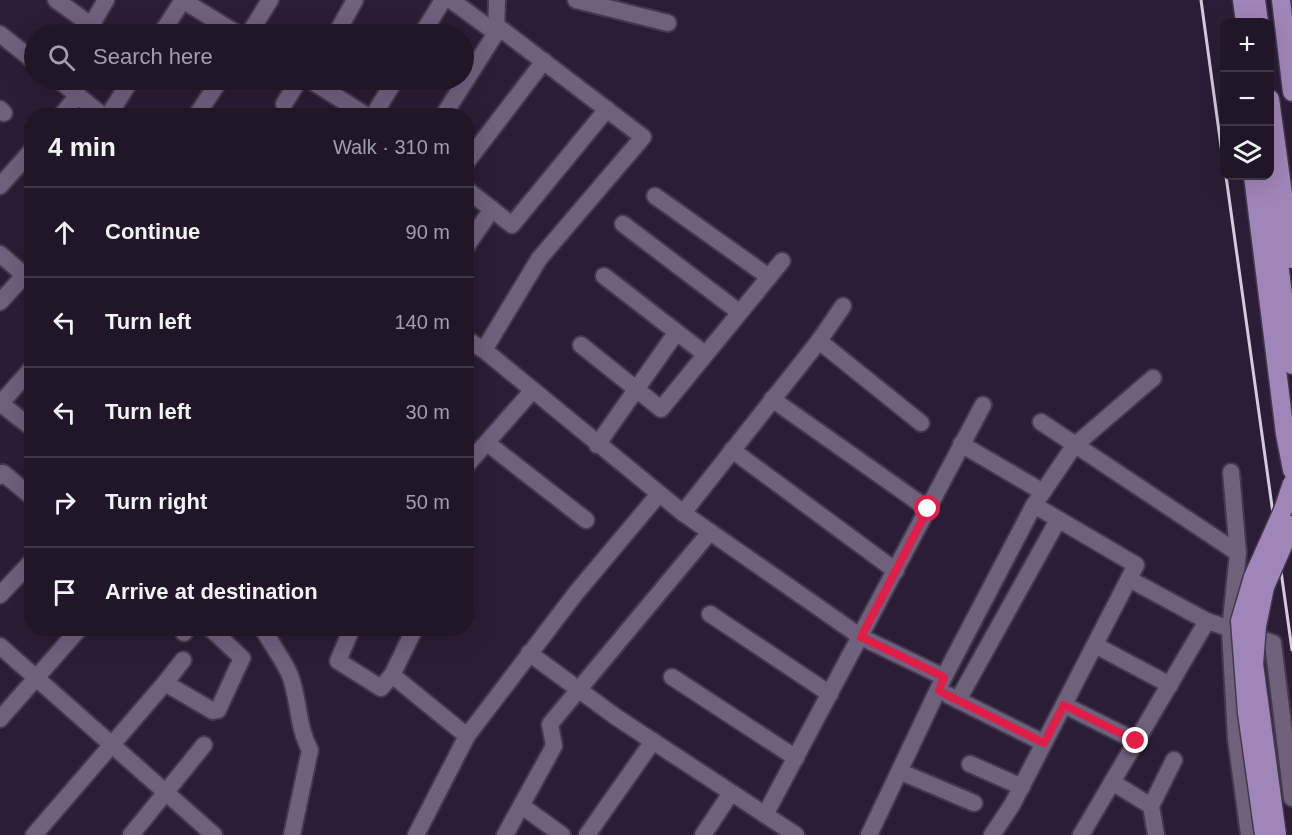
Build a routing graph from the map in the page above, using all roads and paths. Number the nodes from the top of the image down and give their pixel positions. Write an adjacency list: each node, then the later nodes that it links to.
1 (56, 0): 18 (street)
2 (106, 0): 19 (street)
3 (183, 0): 20 (street); 21 (street)
4 (270, 0): 22 (street)
5 (355, 0): 23 (street)
6 (443, 0): 24 (street)
7 (451, 0): 25 (street)
8 (497, 0): 25 (street)
9 (576, 0): 17 (street)
10 (1229, 0): 14 (main road)
11 (1242, 0): 15 (main road)
12 (1256, 0): 16 (main road)
13 (1281, 0): 37 (main road)
14 (1231, 18)
15 (1244, 18)
16 (1258, 18)
17 (668, 23)
18 (82, 24)
19 (92, 24)
20 (167, 24)
21 (222, 24)
22 (255, 24)
23 (342, 24)
24 (428, 24)
25 (496, 29): 28 (street); 29 (street)
26 (0, 34): 27 (street)
27 (24, 53)
28 (544, 61): 47 (street); 49 (street)
29 (474, 65)
30 (72, 90): 38 (street)
31 (125, 90): 42 (street)
32 (213, 90): 43 (street)
33 (293, 90): 39 (street)
34 (326, 90): 44 (street)
35 (389, 90): 45 (street)
36 (459, 90): 46 (street)
37 (1292, 92)
38 (78, 95): 40 (street); 41 (street)
39 (284, 104)
40 (67, 108)
41 (93, 108)
42 (113, 108)
43 (201, 108)
44 (355, 108)
45 (378, 108)
46 (448, 108)
47 (607, 109): 56 (street); 73 (street)
48 (1273, 126): 60 (main road)
49 (474, 153)
50 (24, 159): 53 (street)
51 (1253, 180): 92 (main road)
52 (1269, 180): 75 (main road)
53 (0, 186)
54 (474, 195): 56 (street)
55 (655, 196): 64 (street)
56 (492, 208): 58 (street)
57 (623, 224): 68 (street)
58 (474, 236)
59 (0, 254): 62 (street)
60 (1292, 259)
61 (782, 261): 64 (street)
62 (24, 271)
63 (604, 276): 69 (street)
64 (769, 277): 68 (street)
65 (24, 279): 66 (street)
66 (0, 302)
67 (843, 306): 70 (street)
68 (739, 312): 74 (street)
69 (676, 333): 74 (street); 78 (street)
70 (819, 341): 80 (street); 85 (street)
71 (474, 344): 73 (street)
72 (581, 345): 78 (street)
73 (484, 350): 79 (street)
74 (705, 354): 78 (street)
75 (1292, 365)
76 (24, 377): 81 (street)
77 (1153, 378): 89 (street)
78 (636, 389): 88 (street)
79 (532, 391): 86 (street); 88 (street)
80 (772, 399): 90 (street); 99 (street)
81 (0, 403): 83 (street)
82 (983, 405): 87 (street)
83 (24, 422)
84 (1041, 422): 89 (street)
85 (921, 423)
86 (487, 443): 91 (street); 101 (street)
87 (961, 444): 98 (street); 99 (street)
88 (597, 445): 97 (street)
89 (1074, 446): 98 (street); 105 (street)
90 (732, 450): 100 (street); 107 (street)
91 (474, 457)
92 (1292, 470)
93 (1231, 472): 105 (street)
94 (0, 476): 96 (street)
95 (1292, 483): 168 (main road, bridge)
96 (24, 490)
97 (659, 494): 100 (street); 121 (street)
98 (1039, 498): 102 (street); 127 (street)
99 (928, 509): 107 (street)
100 (683, 513): 104 (street)
101 (586, 520)
102 (1058, 520): 108 (street); 131 (street)
103 (1292, 525): 169 (main road, bridge)
104 (710, 532): 118 (street); 129 (street)
105 (1238, 553): 112 (street)
106 (24, 570): 109 (street)
107 (896, 571): 118 (street)
108 (1129, 579): 111 (street); 119 (street)
109 (0, 595)
110 (710, 614): 130 (street)
111 (1208, 621): 112 (street); 128 (street)
112 (1230, 630): 148 (street); 167 (street)
113 (73, 636): 125 (street)
114 (219, 636): 126 (street)
115 (268, 636): 156 (street)
116 (348, 636): 123 (street)
117 (411, 636): 123 (street)
118 (861, 637): 127 (street); 130 (street)
119 (1095, 645): 128 (street); 132 (street)
120 (0, 646): 125 (street)
121 (529, 653): 129 (street); 134 (street)
122 (183, 660): 126 (street)
123 (392, 675): 134 (street)
124 (672, 677): 140 (street)
125 (36, 678): 133 (street); 138 (street)
126 (165, 683): 138 (street)
127 (942, 684): 131 (street); 143 (street)
128 (1170, 685): 136 (street)
129 (579, 691): 135 (street); 150 (street)
130 (830, 694): 140 (street)
131 (958, 699): 137 (street)
132 (1064, 705): 136 (street); 137 (street)
133 (0, 719)
134 (467, 736): 157 (street)
135 (652, 741): 147 (street); 160 (street)
136 (1136, 741): 144 (street)
137 (1044, 743): 145 (street)
138 (112, 744): 146 (street); 153 (street)
139 (204, 745): 146 (street)
140 (796, 758): 152 (street)
141 (1174, 760): 151 (street)
142 (970, 764): 145 (street)
143 (901, 772): 149 (street); 163 (street)
144 (1112, 782): 151 (street); 165 (street)
145 (1022, 786): 164 (street)
146 (165, 791): 154 (street); 155 (street)
147 (731, 793): 152 (street); 161 (street)
148 (1292, 798)
149 (974, 802)
150 (522, 806): 158 (street); 159 (street)
151 (1151, 806): 166 (street)
152 (765, 815): 162 (street)
153 (34, 835)
154 (131, 835)
155 (214, 835)
156 (292, 835)
157 (416, 835)
158 (505, 835)
159 (562, 835)
160 (587, 835)
161 (703, 835)
162 (796, 835)
163 (868, 835)
164 (992, 835)
165 (1081, 835)
166 (1156, 835)
167 (1249, 835)
168 (1264, 835)
169 (1277, 835)

